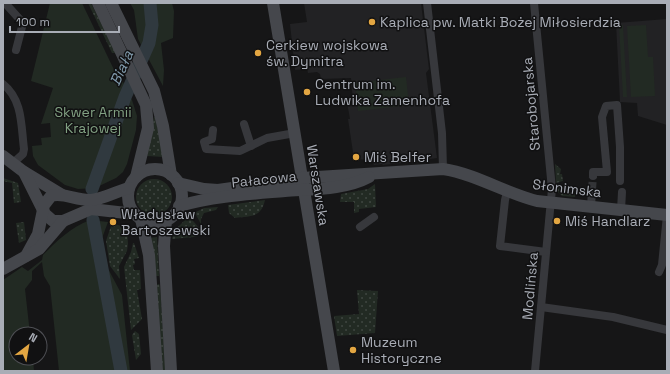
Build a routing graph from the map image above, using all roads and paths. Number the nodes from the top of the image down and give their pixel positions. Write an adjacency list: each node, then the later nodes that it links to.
1 (5, 3): 7 (street)
2 (98, 3): 19 (street)
3 (111, 3): 21 (street)
4 (273, 3): 11 (street, Warszawska)
5 (427, 3): 15 (street)
6 (534, 3): 29 (street, Starobojarska)
7 (16, 50)
8 (3, 84): 14 (street)
9 (244, 124): 12 (street)
10 (213, 130): 12 (street)
11 (295, 133): 12 (street); 20 (street, Warszawska)
12 (251, 146)
13 (3, 156): 14 (street)
14 (13, 163): 16 (street)
15 (443, 169): 17 (street, Pałacowa); 26 (street, Słonimska)
16 (24, 172): 28 (street); 33 (street)
17 (374, 175): 20 (street, Pałacowa); 24 (street, Pałacowa)
18 (593, 176): 22 (street)
19 (136, 177): 21 (street); 23 (street)
20 (302, 178): 21 (street, Pałacowa); 24 (street, Warszawska)
21 (175, 179): 31 (street)
22 (620, 181)
23 (129, 188): 30 (street); 36 (street)
24 (304, 190): 31 (street, Pałacowa); 51 (street, Warszawska)
25 (592, 190): 32 (street)
26 (507, 192): 29 (street, Słonimska); 41 (street)
27 (622, 192): 34 (street)
28 (62, 195): 30 (street); 33 (street)
29 (551, 204): 32 (street, Słonimska); 41 (street, Modlińska)
30 (81, 206): 36 (street); 39 (street)
31 (179, 206): 38 (street)
32 (591, 207): 34 (street, Słonimska)
33 (43, 210): 39 (street); 42 (street)
34 (621, 210): 35 (street, Słonimska)
35 (667, 215): 44 (street)
36 (138, 217): 38 (street); 46 (street)
37 (374, 217): 40 (street)
38 (166, 220): 45 (street)
39 (63, 221): 42 (street)
40 (360, 227)
41 (546, 252): 47 (street, Modlińska)
42 (26, 256): 43 (street)
43 (3, 269)
44 (659, 272)
45 (166, 280): 46 (street); 50 (street)
46 (151, 281): 49 (street)
47 (541, 307): 48 (street); 52 (street, Modlińska)
48 (667, 330)
49 (157, 371)
50 (171, 371)
51 (334, 371)
52 (535, 371)

